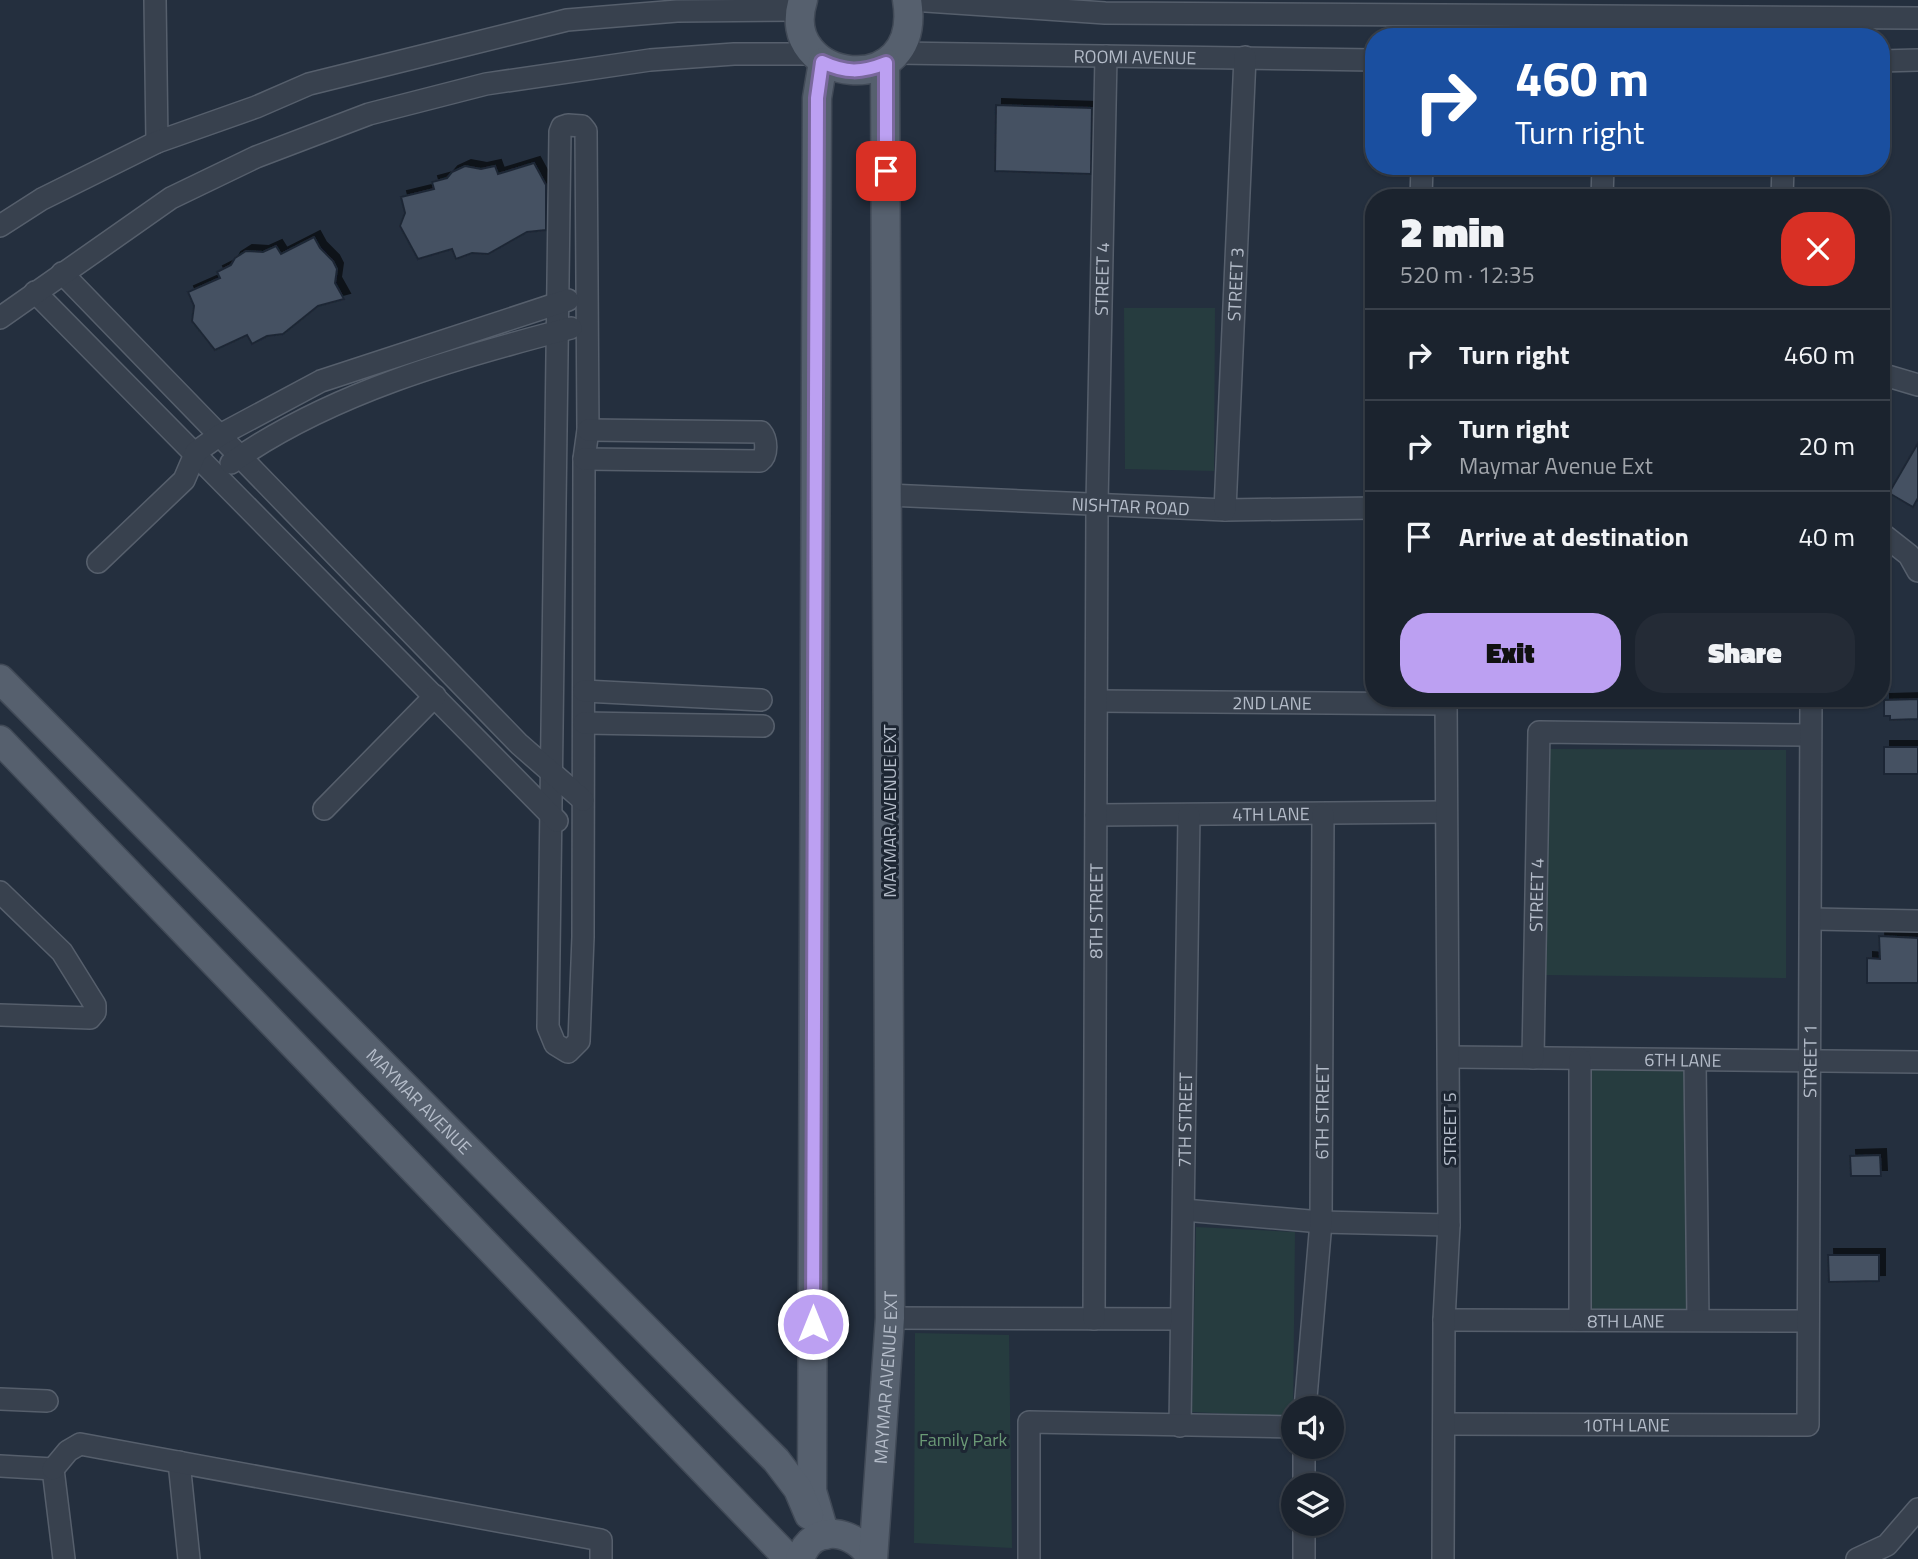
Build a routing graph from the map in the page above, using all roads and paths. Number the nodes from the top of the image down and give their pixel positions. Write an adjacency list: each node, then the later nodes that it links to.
1 (155, 0): 14 (street)
2 (909, 0): 4 (street); 10 (main road)
3 (802, 5): 9 (main road); 14 (street)
4 (1105, 6): 5 (street)
5 (1787, 10): 6 (street)
6 (1918, 18)
7 (1106, 56): 8 (street, ROOMI AVENUE); 10 (street, ROOMI AVENUE); 33 (street, STREET 4)
8 (1245, 57): 11 (street, ROOMI AVENUE); 35 (street, STREET 3)
9 (818, 58): 10 (main road); 16 (street); 92 (main road)
10 (891, 58): 32 (main road, MAYMAR AVENUE EXT)
11 (1365, 60)
12 (1918, 60): 13 (street)
13 (1890, 61)
14 (157, 142): 15 (street)
15 (0, 226)
16 (62, 273): 17 (street); 26 (street)
17 (35, 292): 20 (street); 27 (street)
18 (586, 293): 19 (street); 19 (street); 21 (street)
19 (557, 304): 22 (street); 26 (street)
20 (0, 318)
21 (587, 324): 22 (street); 25 (street)
22 (558, 331): 28 (street); 51 (street)
23 (1890, 377): 24 (street)
24 (1918, 385)
25 (588, 430): 29 (street); 29 (street)
26 (220, 435): 27 (street); 28 (street)
27 (195, 452): 30 (street); 31 (street)
28 (241, 457): 30 (street); 51 (street)
29 (584, 459): 40 (street)
30 (217, 474): 31 (street); 41 (street)
31 (184, 480): 37 (street)
32 (888, 495): 33 (street, NISHTAR ROAD); 73 (main road, MAYMAR AVENUE EXT)
33 (1097, 504): 35 (street, NISHTAR ROAD); 43 (street, 8TH STREET)
34 (1365, 508): 35 (street, NISHTAR ROAD)
35 (1225, 510)
36 (1890, 540): 38 (street)
37 (98, 562)
38 (1918, 571)
39 (0, 678): 92 (main road, MAYMAR AVENUE)
40 (584, 691): 42 (street); 47 (street)
41 (435, 696): 53 (street); 57 (street)
42 (761, 700)
43 (1097, 701): 44 (street, 2ND LANE); 58 (street, 8TH STREET)
44 (1365, 701)
45 (1446, 707): 54 (street, STREET 5)
46 (1811, 707): 49 (street, STREET 1)
47 (584, 723): 48 (street); 52 (street)
48 (763, 726)
49 (1810, 735): 61 (street, STREET 1); 65 (street, STREET 4)
50 (0, 740): 96 (main road)
51 (553, 776): 52 (street); 57 (street)
52 (583, 800): 59 (street)
53 (324, 809)
54 (1445, 812): 55 (street, 4TH LANE); 64 (street, STREET 5)
55 (1323, 814): 56 (street, 4TH LANE); 71 (street, 6TH STREET)
56 (1189, 815): 58 (street, 4TH LANE); 70 (street, 7TH STREET)
57 (552, 816): 59 (street); 59 (street)
58 (1096, 816): 75 (street, 8TH STREET)
59 (582, 843)
60 (0, 892): 63 (street)
61 (1812, 919): 62 (street); 66 (street, STREET 1)
62 (1918, 921)
63 (0, 1015)
64 (1449, 1057): 65 (street, 6TH LANE); 72 (street, STREET 5)
65 (1534, 1058): 67 (street, 6TH LANE)
66 (1809, 1058): 68 (street, 6TH LANE); 69 (street, 6TH LANE); 79 (street, STREET 1)
67 (1580, 1059): 68 (street, 6TH LANE); 78 (street)
68 (1695, 1060): 77 (street)
69 (1918, 1062)
70 (1184, 1210): 71 (street); 74 (street, 7TH STREET)
71 (1321, 1222): 72 (street); 80 (street, 6TH STREET)
72 (1450, 1225): 76 (street, STREET 5)
73 (890, 1318): 75 (street); 97 (main road, MAYMAR AVENUE EXT)
74 (1181, 1318): 75 (street); 85 (street, 7TH STREET)
75 (1094, 1319)
76 (1444, 1320): 78 (street, 8TH LANE); 83 (street, STREET 5)
77 (1698, 1320): 78 (street, 8TH LANE); 79 (street, 8TH LANE)
78 (1580, 1321)
79 (1808, 1321): 84 (street, STREET 1)
80 (1306, 1396)
81 (0, 1399): 82 (street)
82 (47, 1401)
83 (1444, 1424): 84 (street, 10TH LANE); 100 (street, STREET 5)
84 (1808, 1425)
85 (1180, 1426): 86 (street); 98 (street)
86 (1281, 1427)
87 (179, 1462): 89 (street); 94 (street); 95 (street)
88 (0, 1466): 89 (street)
89 (53, 1469): 93 (street)
90 (1918, 1510): 101 (street)
91 (1304, 1536): 99 (street)
92 (814, 1544): 97 (main road)
93 (64, 1559)
94 (189, 1559)
95 (601, 1559)
96 (789, 1559)
97 (873, 1559)
98 (1029, 1559)
99 (1304, 1559)
100 (1443, 1559)
101 (1857, 1559)

